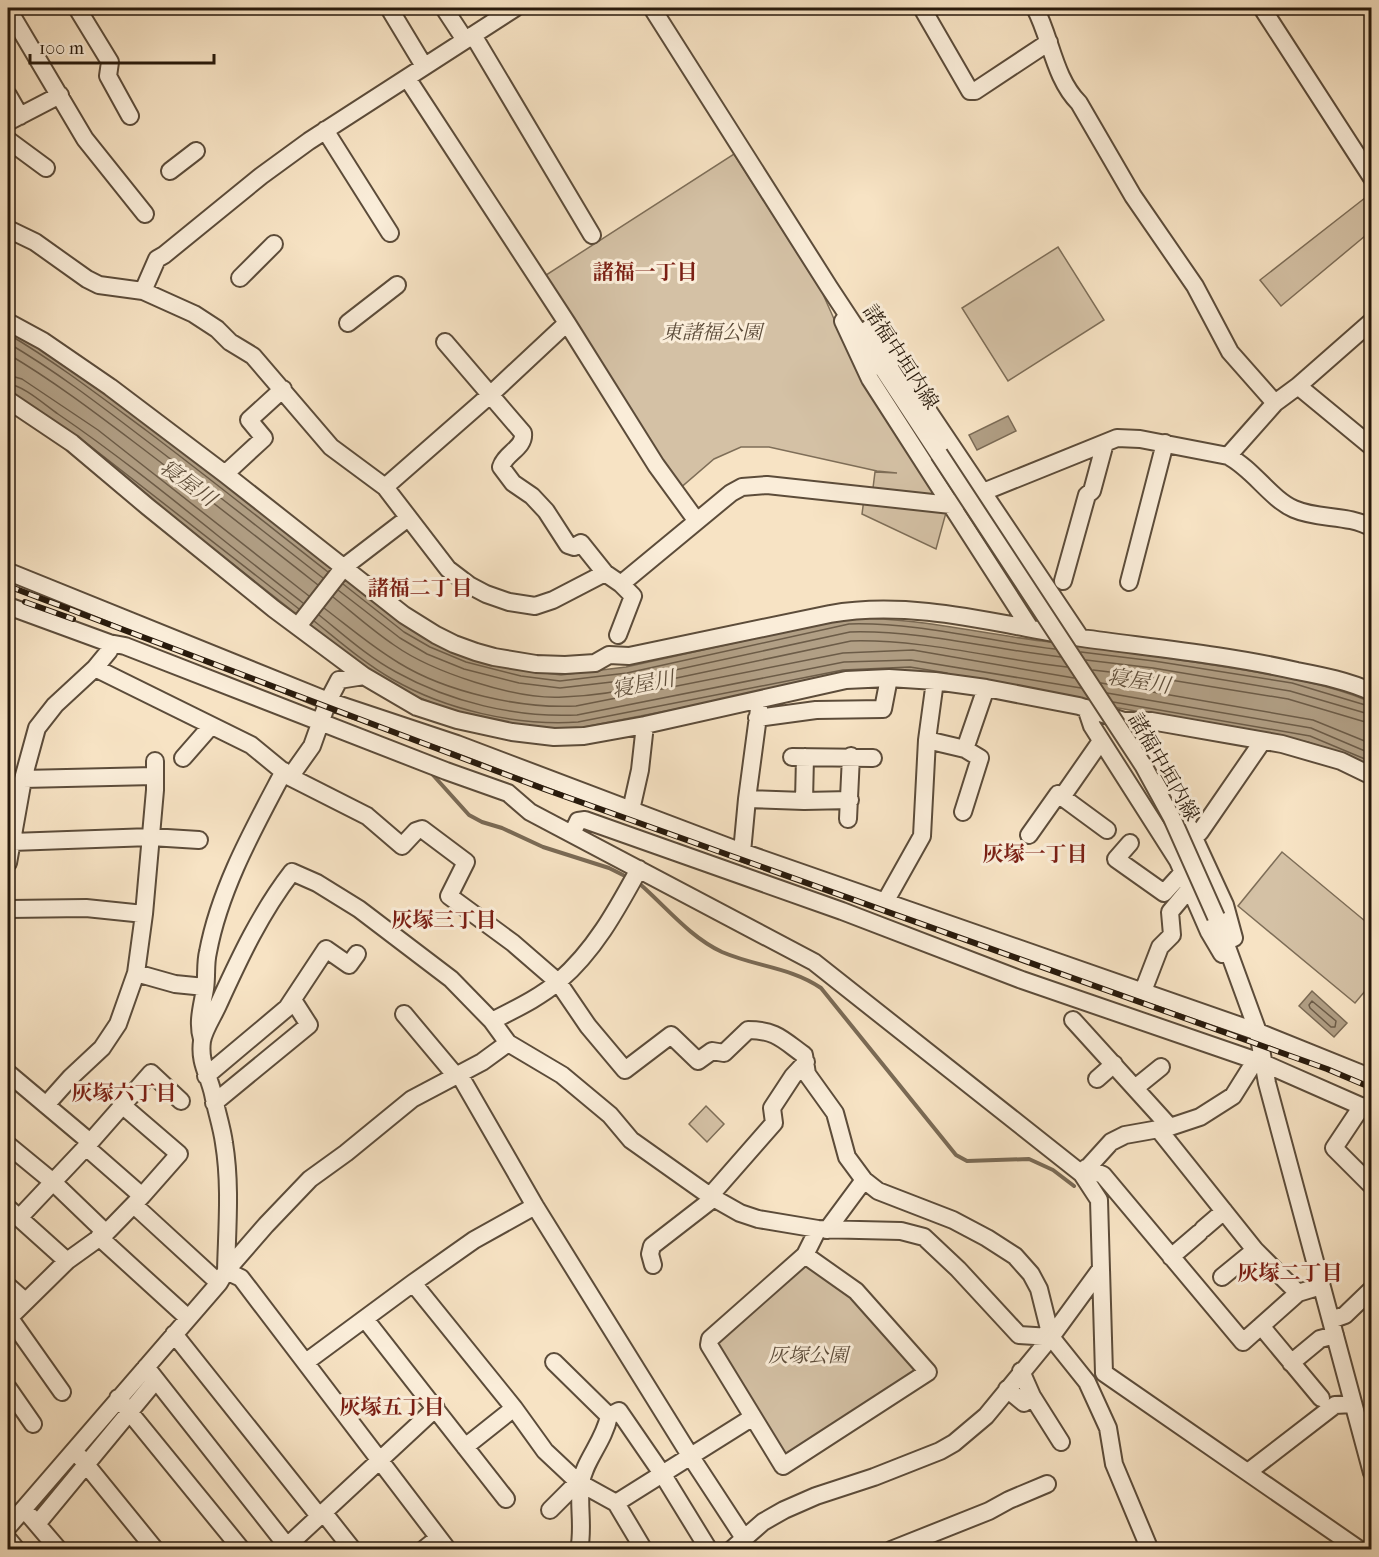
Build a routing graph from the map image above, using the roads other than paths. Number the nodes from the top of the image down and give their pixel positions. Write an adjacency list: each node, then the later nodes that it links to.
1 (77, 8): 16 (street)
2 (389, 8): 12 (street)
3 (444, 8): 10 (street)
4 (515, 8): 10 (street)
5 (652, 8): 31 (street, 諸福中垣内線)
6 (922, 8): 11 (street)
7 (1035, 8): 11 (street)
8 (1262, 8): 23 (street)
9 (8, 9): 15 (street)
10 (469, 37): 12 (street); 27 (street)
11 (1049, 42): 42 (street)
12 (424, 66): 13 (street)
13 (407, 78): 18 (street); 36 (street)
14 (8, 95): 17 (street)
15 (60, 95): 17 (street); 24 (street)
16 (130, 116)
17 (14, 119)
18 (325, 130): 26 (street); 32 (street)
19 (8, 140): 21 (street)
20 (196, 150): 22 (street)
21 (46, 168)
22 (170, 171)
23 (1371, 178)
24 (145, 214)
25 (8, 229): 32 (street)
26 (390, 233)
27 (592, 235)
28 (274, 244): 29 (street)
29 (240, 278)
30 (399, 283): 35 (street)
31 (829, 286): 49 (street); 50 (street); 121 (street, 諸福中垣内線, bridge)
32 (143, 291): 39 (street)
33 (1371, 321): 38 (street)
34 (8, 322): 47 (street)
35 (348, 323)
36 (567, 323): 40 (street); 52 (street)
37 (445, 342): 40 (street)
38 (1298, 387): 42 (street); 45 (street)
39 (284, 389): 47 (street); 48 (street)
40 (490, 395): 48 (street); 56 (street)
41 (8, 400): 62 (street)
42 (1275, 403): 46 (street)
43 (1106, 443): 44 (street); 49 (street); 57 (street)
44 (1165, 443): 46 (street); 58 (street)
45 (1371, 447)
46 (1228, 456): 53 (street)
47 (225, 474): 54 (street)
48 (385, 487): 51 (street)
49 (981, 493): 50 (street); 66 (street)
50 (951, 505): 52 (street); 63 (street)
51 (408, 519): 54 (street); 56 (street)
52 (696, 520): 59 (street)
53 (1371, 528)
54 (342, 569): 62 (street); 63 (street)
55 (9, 572): 61 (street)
56 (605, 573): 59 (street)
57 (1063, 580)
58 (1129, 582)
59 (621, 584): 65 (street)
60 (8, 606): 64 (street)
61 (96, 608): 64 (street); 75 (street)
62 (299, 625): 69 (street)
63 (1030, 628): 66 (street)
64 (88, 634): 67 (street)
65 (618, 635)
66 (1080, 637): 73 (street)
67 (109, 643): 68 (street); 79 (street)
68 (95, 668): 82 (street); 93 (street)
69 (364, 676): 75 (street); 80 (street)
70 (889, 678): 71 (street); 74 (street); 77 (street)
71 (935, 681): 72 (street); 83 (street)
72 (986, 688): 76 (street); 87 (street)
73 (1371, 692)
74 (763, 697): 77 (street); 81 (street)
75 (328, 701): 79 (street); 86 (street)
76 (1086, 708): 78 (street); 84 (street)
77 (757, 718): 95 (street)
78 (1124, 721): 85 (street); 105 (street)
79 (321, 722): 91 (street); 102 (street)
80 (466, 722): 81 (street); 86 (street)
81 (645, 725): 98 (street)
82 (211, 726): 89 (street); 91 (street)
83 (927, 740): 87 (street); 114 (street)
84 (1101, 741): 94 (street); 112 (street)
85 (1262, 742): 92 (street); 105 (street)
86 (457, 744): 98 (street)
87 (965, 750): 99 (street)
88 (852, 756): 90 (street); 96 (street); 97 (street)
89 (183, 758)
90 (873, 758)
91 (287, 774): 119 (street); 120 (street)
92 (1371, 776)
93 (23, 779): 104 (street); 107 (street)
94 (1062, 797): 101 (street); 103 (street)
95 (747, 799): 97 (street); 109 (street)
96 (850, 800): 97 (street); 100 (street)
97 (804, 801)
98 (631, 810): 109 (street)
99 (963, 812)
100 (848, 819)
101 (1107, 830)
102 (573, 834): 111 (street); 131 (street)
103 (1029, 835)
104 (151, 837): 106 (street); 107 (street); 116 (street)
105 (1194, 837): 121 (street)
106 (199, 840)
107 (12, 842): 110 (street)
108 (1131, 843): 112 (street)
109 (742, 852): 114 (street)
110 (8, 863)
111 (639, 869): 119 (street); 148 (street)
112 (1183, 872): 113 (street)
113 (1190, 888): 121 (street); 122 (street)
114 (885, 902): 122 (street)
115 (8, 910): 116 (street)
116 (144, 914): 118 (street)
117 (357, 954): 123 (street)
118 (136, 973): 120 (street); 142 (street)
119 (558, 982): 126 (street); 130 (street)
120 (205, 987): 128 (street)
121 (1242, 989): 127 (street, 諸福中垣内線)
122 (1143, 991): 127 (street)
123 (293, 1000): 136 (street); 141 (street)
124 (404, 1014): 135 (street)
125 (1073, 1020): 132 (street)
126 (492, 1021): 128 (street); 129 (street)
127 (1258, 1032): 131 (street, 諸福中垣内線); 137 (street)
128 (202, 1040): 136 (street)
129 (508, 1043): 135 (street); 152 (street)
130 (806, 1062): 149 (street); 152 (street)
131 (1259, 1062): 144 (street); 145 (street); 169 (street, 諸福中垣内線)
132 (1114, 1064): 138 (street); 139 (street)
133 (1161, 1067): 139 (street)
134 (8, 1073): 142 (street)
135 (458, 1075): 154 (street); 165 (street)
136 (206, 1076): 141 (street)
137 (1371, 1078)
138 (1097, 1079)
139 (1135, 1088): 145 (street)
140 (181, 1101): 143 (street)
141 (214, 1103): 165 (street)
142 (46, 1105): 146 (street)
143 (122, 1106): 146 (street); 153 (street)
144 (1367, 1108): 151 (street)
145 (1165, 1129): 148 (street); 155 (street)
146 (88, 1144): 150 (street); 153 (street)
147 (8, 1145): 150 (street)
148 (1084, 1171): 161 (street); 164 (street)
149 (864, 1180): 157 (street); 179 (street)
150 (53, 1182): 156 (street); 158 (street)
151 (1371, 1186)
152 (712, 1197): 157 (street); 163 (street)
153 (138, 1200): 158 (street); 165 (street)
154 (535, 1206): 167 (street); 203 (street)
155 (1224, 1211): 159 (street); 161 (street)
156 (13, 1213): 162 (street)
157 (823, 1229): 160 (street); 179 (street)
158 (102, 1235): 162 (street); 174 (street)
159 (1255, 1250): 166 (street); 171 (street)
160 (805, 1255): 198 (street); 198 (street)
161 (1171, 1257): 176 (street)
162 (67, 1261): 172 (street)
163 (653, 1265)
164 (1100, 1270): 179 (street); 185 (street)
165 (222, 1277): 174 (street); 180 (street)
166 (1222, 1277)
167 (412, 1283): 175 (street); 195 (street)
168 (8, 1286): 172 (street)
169 (1321, 1286): 171 (street); 177 (street, 諸福中垣内線)
170 (1371, 1289): 177 (street)
171 (1298, 1293): 176 (street)
172 (25, 1301): 173 (street)
173 (8, 1318): 189 (street)
174 (188, 1318): 178 (street)
175 (365, 1319): 180 (street); 194 (street)
176 (1261, 1326): 182 (street)
177 (1333, 1327): 182 (street); 193 (street, 諸福中垣内線)
178 (174, 1334): 184 (street); 215 (street)
179 (1050, 1337): 183 (street); 186 (street)
180 (306, 1362): 204 (street)
181 (554, 1362): 197 (street)
182 (1291, 1363): 192 (street)
183 (1021, 1371): 188 (street); 190 (street)
184 (151, 1373): 191 (street); 196 (street); 221 (street)
185 (1104, 1373): 186 (street); 206 (street)
186 (1087, 1382): 234 (street)
187 (8, 1388): 199 (street)
188 (1007, 1389): 190 (street); 218 (street)
189 (62, 1392)
190 (1032, 1396): 200 (street)
191 (118, 1398): 196 (street); 202 (street)
192 (1321, 1398)
193 (1353, 1404): 206 (street); 207 (street, 諸福中垣内線)
194 (436, 1408): 201 (street); 204 (street)
195 (513, 1408): 201 (street); 209 (street)
196 (129, 1412): 205 (street); 225 (street)
197 (609, 1416): 208 (street); 209 (street)
198 (753, 1417): 203 (street)
199 (33, 1424)
200 (1060, 1442)
201 (465, 1447): 211 (street)
202 (74, 1449): 205 (street); 213 (street)
203 (691, 1457): 208 (street); 218 (street)
204 (380, 1459): 215 (street); 220 (street)
205 (86, 1464): 216 (street); 224 (street)
206 (1248, 1472): 235 (street)
207 (1371, 1473)
208 (663, 1475): 212 (street); 230 (street)
209 (579, 1482): 212 (street); 214 (street); 228 (street)
210 (1047, 1484): 233 (street)
211 (506, 1499)
212 (616, 1503): 229 (street)
213 (24, 1508): 216 (street); 217 (street)
214 (550, 1510)
215 (321, 1514): 221 (street); 226 (street)
216 (37, 1524): 223 (street)
217 (8, 1527)
218 (742, 1534): 231 (street); 232 (street)
219 (8, 1539): 222 (street)
220 (443, 1544): 227 (street)
221 (285, 1548)
222 (16, 1550)
223 (58, 1550)
224 (152, 1550)
225 (242, 1550)
226 (352, 1550)
227 (423, 1550)
228 (579, 1550)
229 (644, 1550)
230 (709, 1550)
231 (717, 1550)
232 (731, 1550)
233 (891, 1550)
234 (1150, 1550)
235 (1360, 1550)

